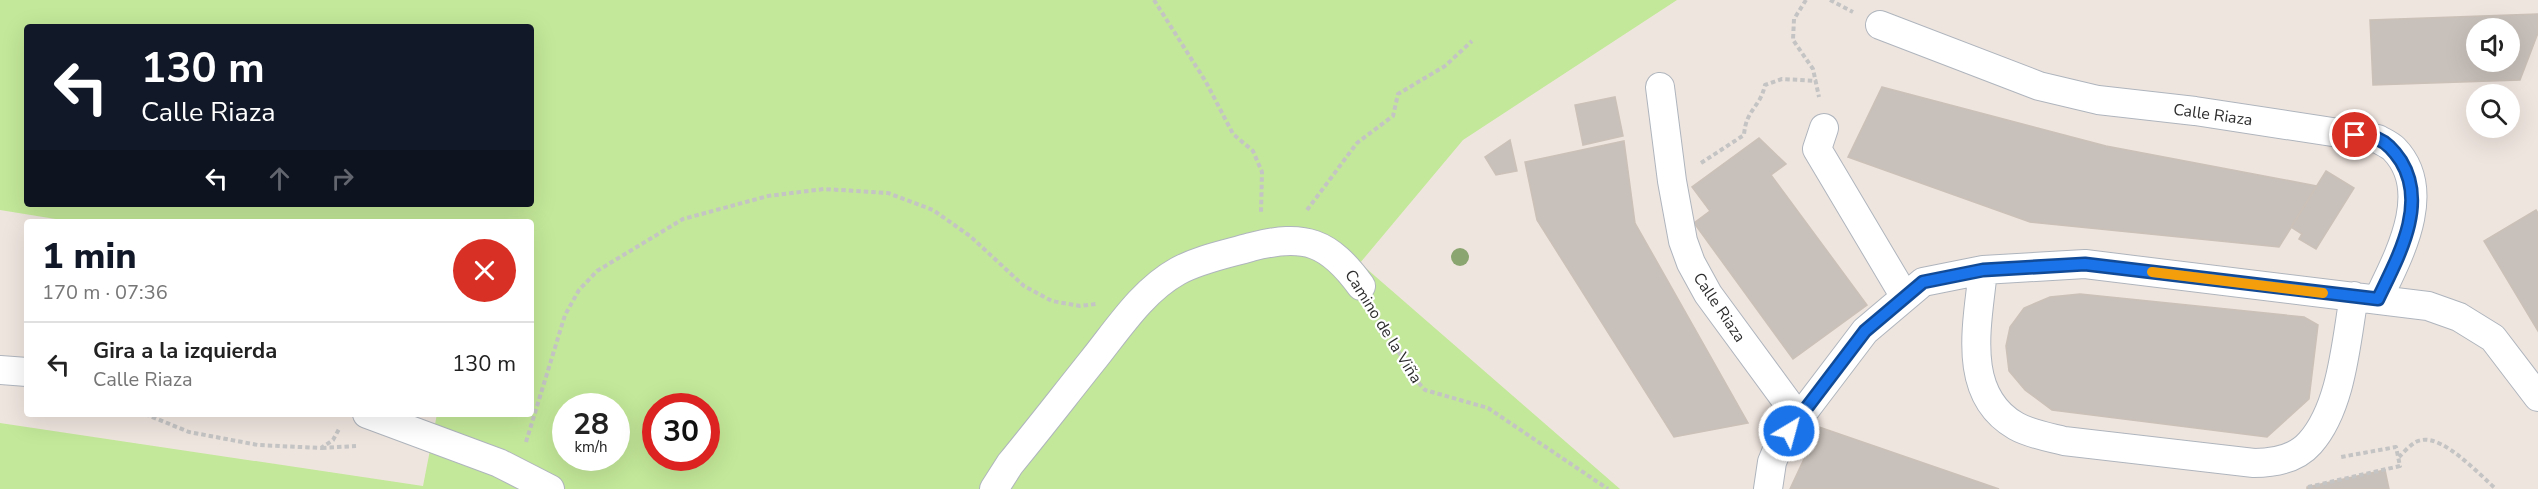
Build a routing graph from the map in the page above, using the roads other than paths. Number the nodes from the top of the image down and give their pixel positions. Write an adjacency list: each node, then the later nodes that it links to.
1 (1869, 20): 7 (street, Calle Riaza)
2 (1660, 87): 12 (street, Calle Riaza)
3 (1824, 128): 6 (street)
4 (1983, 270): 6 (street); 7 (street); 7 (street, Calle Riaza)
5 (1361, 286): 14 (street, Camino de la Viña)
6 (1905, 297): 12 (street)
7 (2366, 298): 10 (street)
8 (0, 370): 9 (street)
9 (24, 372)
10 (2538, 397)
11 (354, 417): 13 (street)
12 (1799, 418): 15 (street)
13 (550, 489)
14 (994, 489)
15 (1768, 489)

